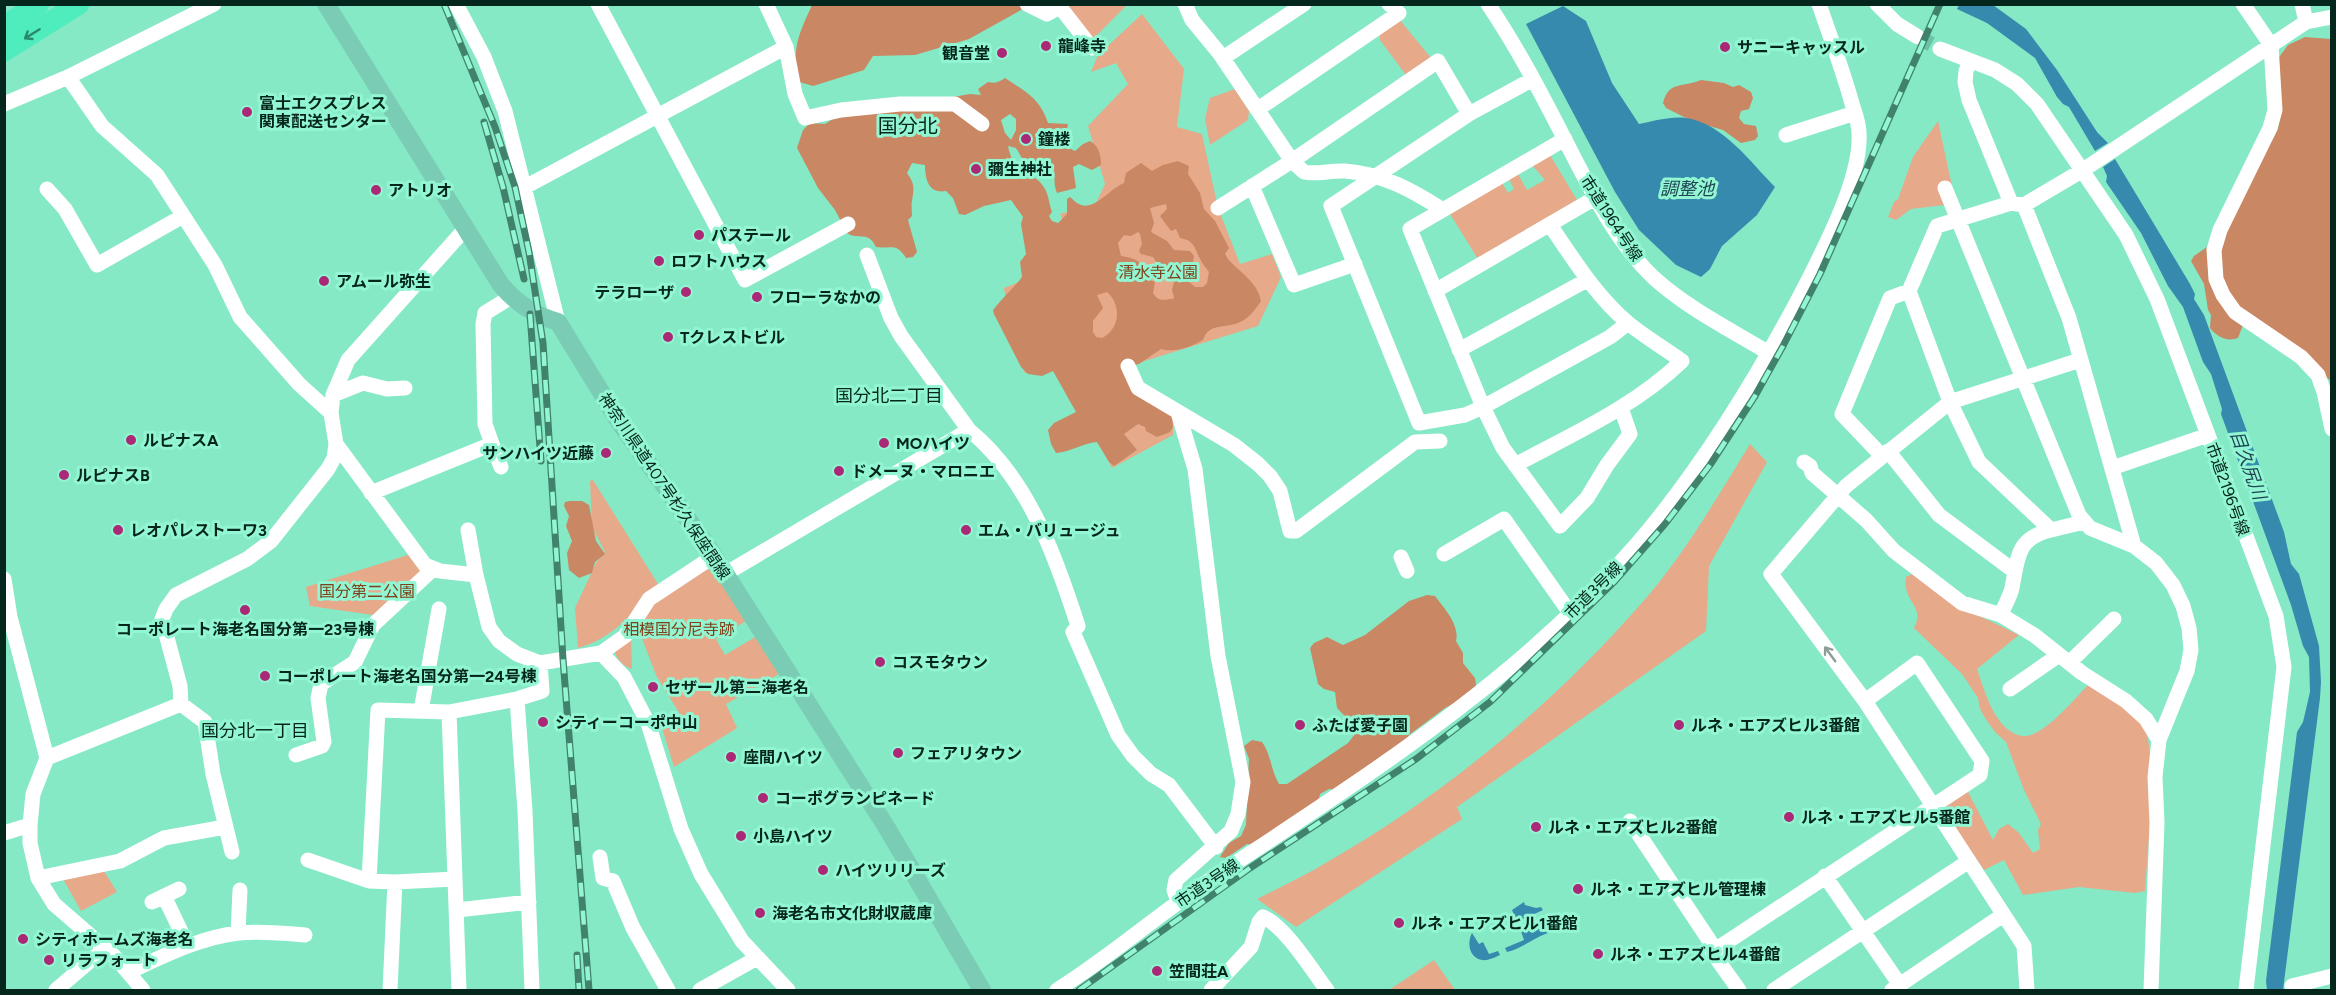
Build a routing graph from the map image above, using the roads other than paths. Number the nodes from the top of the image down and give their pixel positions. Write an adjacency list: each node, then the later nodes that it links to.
1 (39, 4): 19 (highway)
2 (79, 4): 25 (highway, one-way to 25)
3 (214, 4): 28 (street)
4 (326, 4): 53 (main road)
5 (456, 4): 42 (street)
6 (598, 4): 34 (street)
7 (766, 4): 22 (street)
8 (1027, 4): 23 (street)
9 (1304, 4): 26 (street)
10 (1488, 4): 29 (street, 市道1964号線)
11 (1819, 4): 32 (street, 市道3号線)
12 (1877, 4): 20 (street)
13 (2243, 4): 21 (street)
14 (2302, 4): 18 (street)
15 (1189, 6): 26 (street)
16 (1394, 9): 31 (street)
17 (2331, 17): 18 (street)
18 (2306, 22): 21 (street)
19 (4, 26)
20 (1918, 38)
21 (2271, 45): 39 (street); 68 (street)
22 (786, 47): 34 (street); 35 (street)
23 (1092, 48)
24 (1940, 49): 27 (street, 市道2196号線)
25 (4, 51)
26 (1223, 58): 31 (street)
27 (1970, 61): 39 (street, 市道2196号線); 46 (street)
28 (68, 77): 30 (street); 49 (street)
29 (1533, 79): 33 (street); 37 (street, 市道1964号線)
30 (4, 104)
31 (1258, 109): 38 (street)
32 (1855, 113): 36 (street); 63 (street, 市道3号線)
33 (1469, 114): 38 (street); 40 (street)
34 (658, 116): 42 (street); 51 (street)
35 (982, 124)
36 (1786, 135)
37 (1565, 139): 45 (street, 市道1964号線); 48 (street)
38 (1292, 160): 40 (street); 41 (street)
39 (2087, 167): 46 (street); 77 (street, 市道2196号線)
40 (1378, 177): 48 (street); 55 (street)
41 (1252, 186): 47 (street); 55 (street)
42 (525, 187): 60 (street)
43 (1945, 188): 50 (street)
44 (47, 189): 49 (street)
45 (1595, 198): 52 (street); 63 (street, 市道1964号線)
46 (2018, 204): 50 (street); 64 (street)
47 (1218, 208)
48 (1443, 210): 57 (street)
49 (183, 216): 74 (street)
50 (1957, 219): 58 (street); 66 (street)
51 (848, 224)
52 (1550, 225): 56 (street); 57 (street)
53 (465, 229): 59 (main road); 69 (street)
54 (867, 255): 76 (street)
55 (1355, 264): 71 (street)
56 (1587, 280): 61 (street); 62 (street)
57 (1435, 291): 62 (street)
58 (1909, 291): 70 (street); 81 (street)
59 (511, 297): 60 (main road); 80 (street)
60 (558, 322): 93 (main road, 神奈川県道407号杉久保座間線)
61 (1628, 323): 71 (street); 72 (street)
62 (1459, 350): 71 (street)
63 (1769, 353): 100 (street, 市道3号線)
64 (2080, 360): 66 (street); 85 (street)
65 (1128, 366): 73 (street)
66 (2022, 378): 70 (street); 88 (street)
67 (405, 388): 69 (street)
68 (2328, 392): 75 (street)
69 (333, 395): 74 (street)
70 (1950, 402): 81 (street); 90 (street)
71 (1483, 407): 83 (street)
72 (1621, 408): 83 (street); 83 (street)
73 (1178, 412): 78 (street); 121 (street)
74 (331, 413): 79 (street)
75 (2331, 429)
76 (969, 430): 96 (street); 121 (street)
77 (2208, 435): 85 (street); 164 (street, 市道2196号線)
78 (1440, 441)
79 (336, 444): 86 (street); 110 (street)
80 (492, 444): 84 (street); 86 (street)
81 (1885, 454): 87 (street); 95 (street)
82 (1804, 462): 87 (street)
83 (1515, 465)
84 (501, 467)
85 (2112, 468): 91 (street)
86 (371, 493): 94 (street)
87 (1840, 496): 101 (street); 109 (street, one-way to 87)
88 (2084, 522): 90 (street); 91 (street)
89 (468, 530): 97 (street)
90 (2051, 530): 95 (street)
91 (2134, 546): 113 (street)
92 (1444, 554): 100 (street)
93 (714, 556): 96 (main road, 神奈川県道407号杉久保座間線); 104 (street)
94 (432, 570): 97 (street); 114 (street)
95 (2014, 571): 101 (street)
96 (725, 574): 156 (main road, 神奈川県道407号杉久保座間線)
97 (476, 575): 106 (street)
98 (4, 579): 102 (street)
99 (439, 609): 111 (street)
100 (1570, 614): 134 (street, 市道3号線)
101 (2001, 615): 105 (street)
102 (7, 617): 115 (street)
103 (2114, 619): 105 (street)
104 (601, 653): 106 (street); 143 (street)
105 (2064, 659): 107 (street); 113 (street)
106 (540, 663): 108 (street)
107 (2010, 689)
108 (517, 699): 112 (street); 133 (street)
109 (1865, 701): 116 (street); 116 (street)
110 (181, 704): 115 (street); 119 (street)
111 (421, 711): 112 (street); 129 (street)
112 (448, 712): 128 (street)
113 (2159, 740): 163 (street)
114 (296, 755)
115 (47, 758): 118 (street)
116 (1934, 805): 125 (street); 126 (street)
117 (1630, 820): 142 (street)
118 (30, 825): 120 (street); 127 (street)
119 (225, 827): 122 (street); 127 (street)
120 (4, 833)
121 (1216, 847): 134 (street)
122 (232, 852)
123 (600, 857): 153 (street)
124 (308, 860): 129 (street)
125 (1969, 861): 136 (street); 137 (street)
126 (1825, 876): 137 (street); 142 (street)
127 (38, 878): 141 (street)
128 (454, 879): 130 (street); 135 (street)
129 (369, 881): 130 (street)
130 (395, 882): 150 (street)
131 (179, 889): 140 (street)
132 (240, 890): 138 (street)
133 (529, 902): 135 (street); 152 (street)
134 (1178, 902): 157 (street, 市道3号線)
135 (457, 910): 151 (street)
136 (2004, 915): 147 (street); 162 (street)
137 (1863, 931): 147 (street); 161 (street)
138 (238, 933): 139 (street); 140 (street)
139 (305, 935)
140 (188, 946): 144 (street)
141 (104, 949): 144 (street); 148 (street)
142 (1715, 949): 160 (street)
143 (757, 958): 154 (street); 155 (street)
144 (129, 972): 149 (street)
145 (2331, 976): 146 (street)
146 (2292, 986)
147 (1896, 988)
148 (56, 990)
149 (143, 990)
150 (390, 990)
151 (459, 990)
152 (532, 990)
153 (668, 990)
154 (700, 990)
155 (788, 990)
156 (982, 990)
157 (1057, 990)
158 (1211, 990): 159 (street)
159 (1327, 990)
160 (1738, 990)
161 (1774, 990)
162 (2026, 990)
163 (2151, 990)
164 (2246, 990)

